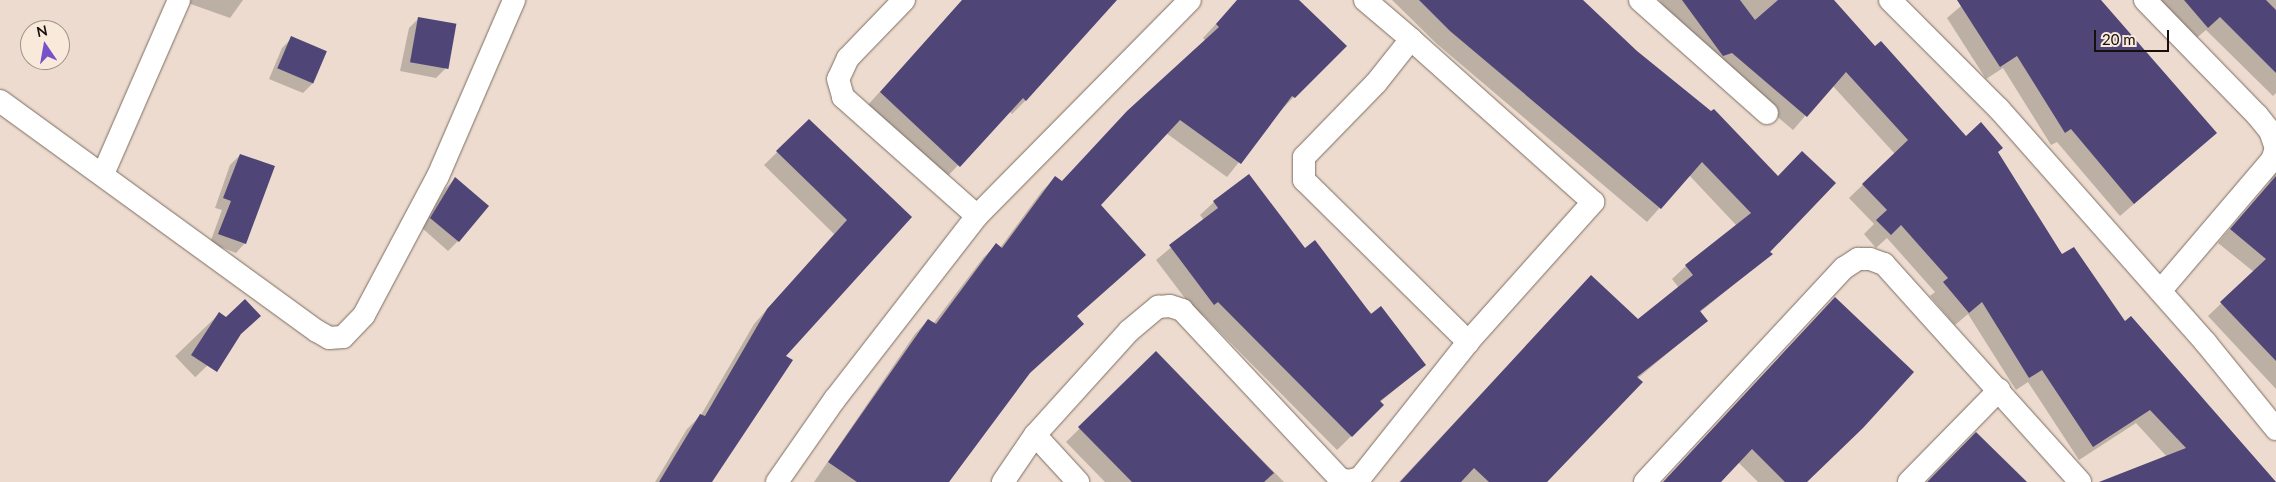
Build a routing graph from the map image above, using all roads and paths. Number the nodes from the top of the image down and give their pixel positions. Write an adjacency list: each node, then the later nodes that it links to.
1 (180, 0): 12 (street)
2 (514, 0): 12 (street)
3 (904, 0): 13 (street)
4 (1190, 0): 13 (street)
5 (1364, 0): 9 (street)
6 (1640, 0): 11 (street)
7 (1890, 0): 14 (street)
8 (2145, 0): 14 (street)
9 (1411, 39): 15 (street); 15 (street)
10 (0, 101): 12 (street)
11 (1766, 113)
12 (103, 174)
13 (977, 216): 19 (street)
14 (2160, 291): 17 (street)
15 (1468, 342): 18 (street)
16 (1999, 390): 22 (street); 23 (street); 24 (street)
17 (2276, 429)
18 (1035, 435): 20 (street); 21 (street)
19 (778, 482)
20 (1003, 482)
21 (1078, 482)
22 (1645, 482)
23 (1909, 482)
24 (2080, 482)

